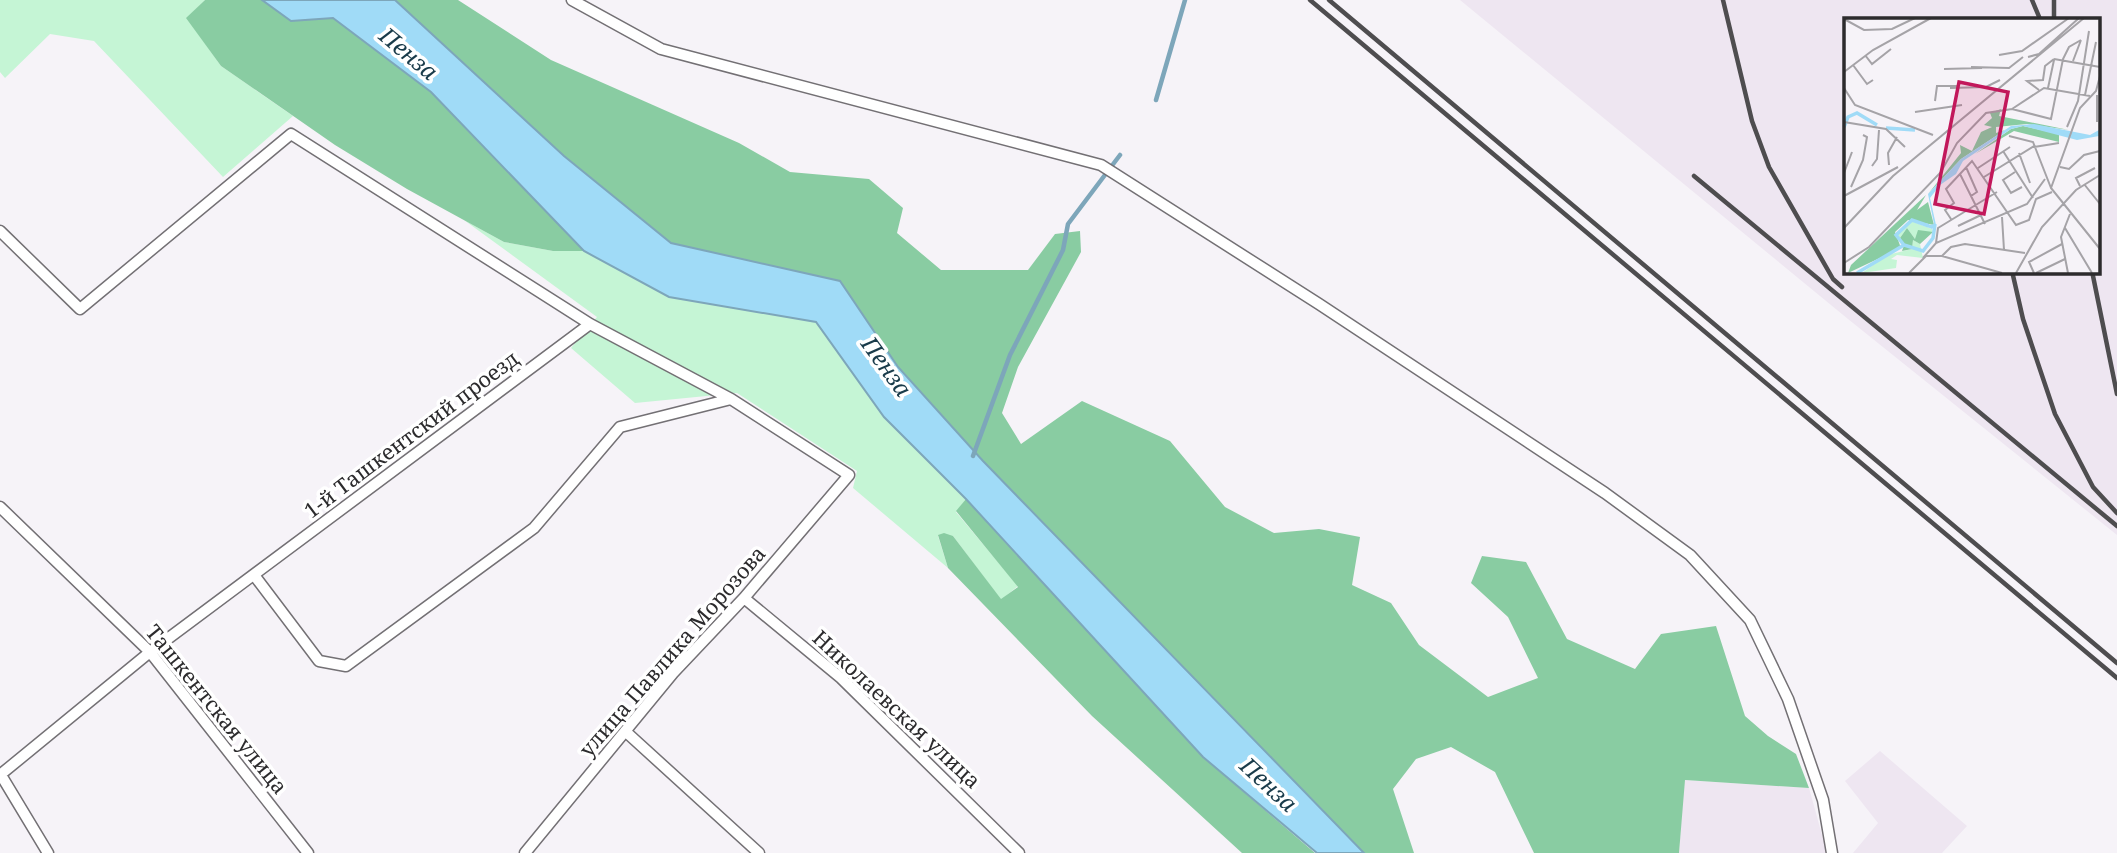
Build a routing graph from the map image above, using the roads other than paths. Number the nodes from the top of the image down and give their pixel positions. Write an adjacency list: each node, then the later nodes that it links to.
1 (572, 0): 16 (street)
2 (0, 231): 3 (street)
3 (590, 324): 4 (street); 6 (street, 1-й Ташкентский проезд)
4 (731, 399): 6 (street); 7 (street, улица Павлика Морозова)
5 (0, 507): 8 (street, Ташкентская улица)
6 (254, 575): 8 (street, 1-й Ташкентский проезд)
7 (744, 598): 9 (street, улица Павлика Морозова); 15 (street, Николаевская улица)
8 (150, 652): 10 (street, 1-й Ташкентский проезд); 12 (street, Ташкентская улица)
9 (625, 731): 13 (street, улица Павлика Морозова); 14 (street)
10 (0, 775): 11 (street)
11 (48, 853)
12 (307, 853)
13 (525, 853)
14 (758, 853)
15 (1020, 853)
16 (1832, 853)

